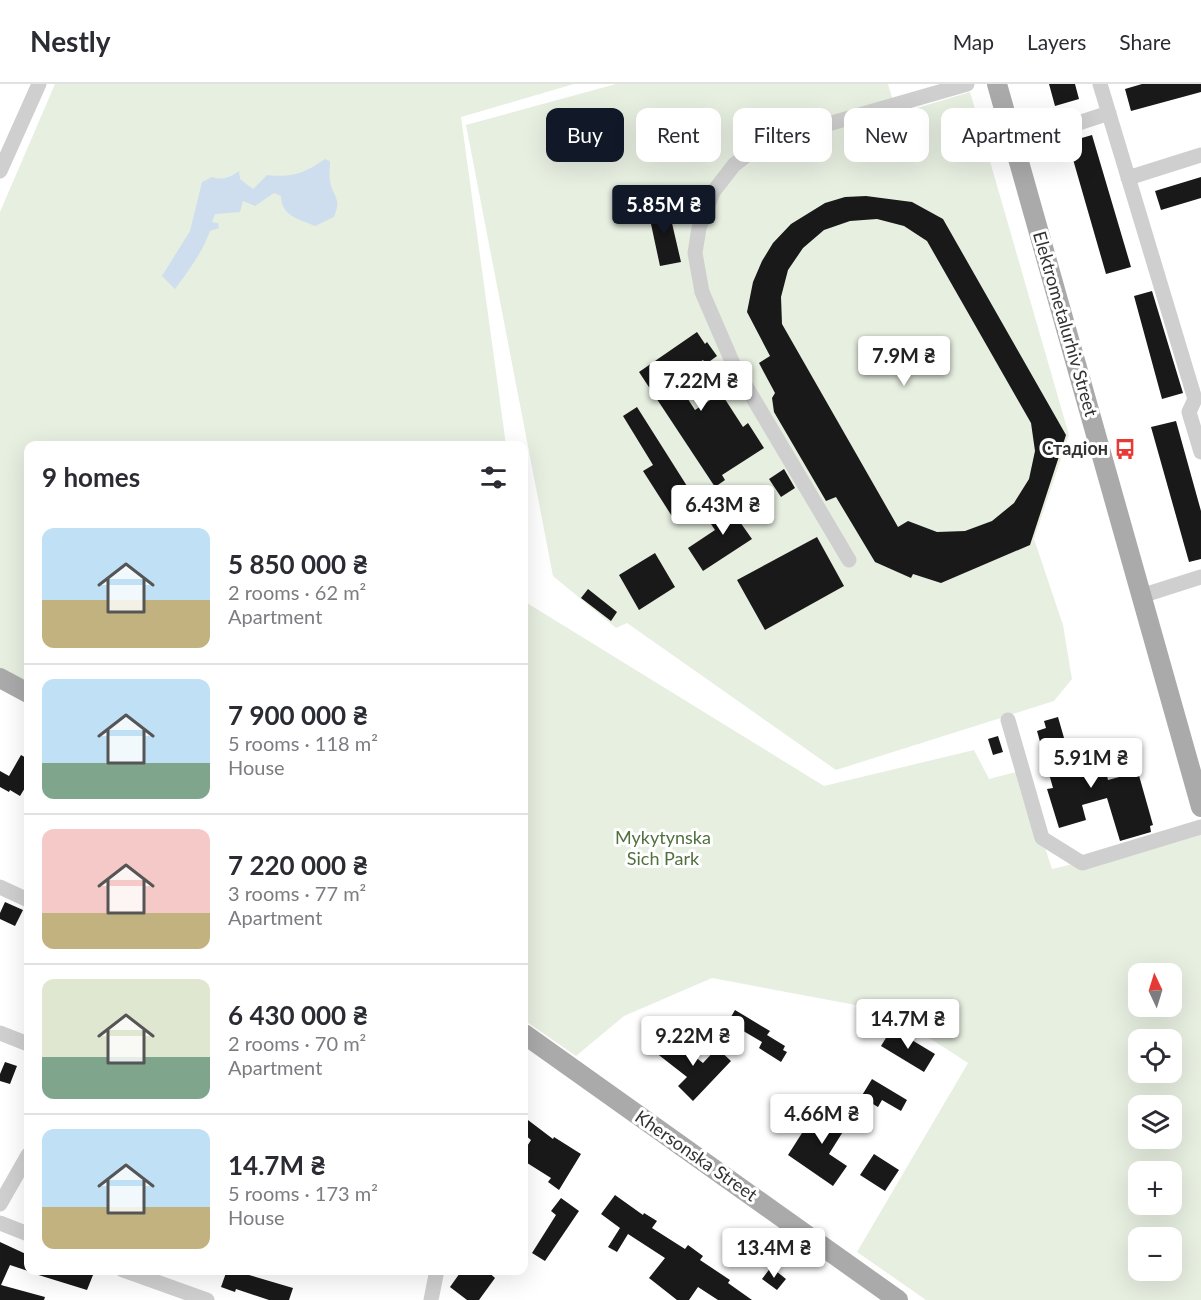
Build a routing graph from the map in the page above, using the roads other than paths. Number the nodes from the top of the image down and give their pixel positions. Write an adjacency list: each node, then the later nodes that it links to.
1 (39, 84): 10 (street)
2 (968, 84): 13 (street)
3 (997, 84): 5 (main road, Elektrometalurhiv Street)
4 (1100, 84): 6 (street)
5 (1004, 108)
6 (1108, 113): 7 (street); 11 (street)
7 (1082, 122)
8 (1201, 155): 11 (street)
9 (1019, 162): 15 (main road, Elektrometalurhiv Street)
10 (1, 164)
11 (1128, 178): 12 (street)
12 (1201, 452)
13 (849, 560)
14 (1201, 577): 15 (street)
15 (1142, 596): 19 (main road, Elektrometalurhiv Street)
16 (0, 678): 17 (main road)
17 (24, 691)
18 (1008, 720): 20 (street)
19 (1201, 807)
20 (1201, 827)
21 (0, 887): 22 (street)
22 (24, 898)
23 (0, 1033): 25 (street)
24 (528, 1037): 34 (main road, Khersonska Street)
25 (24, 1042)
26 (24, 1162): 27 (street)
27 (0, 1204)
28 (0, 1223): 29 (street)
29 (24, 1232)
30 (137, 1275): 32 (street)
31 (436, 1275): 33 (street)
32 (207, 1300)
33 (431, 1300)
34 (898, 1300)

